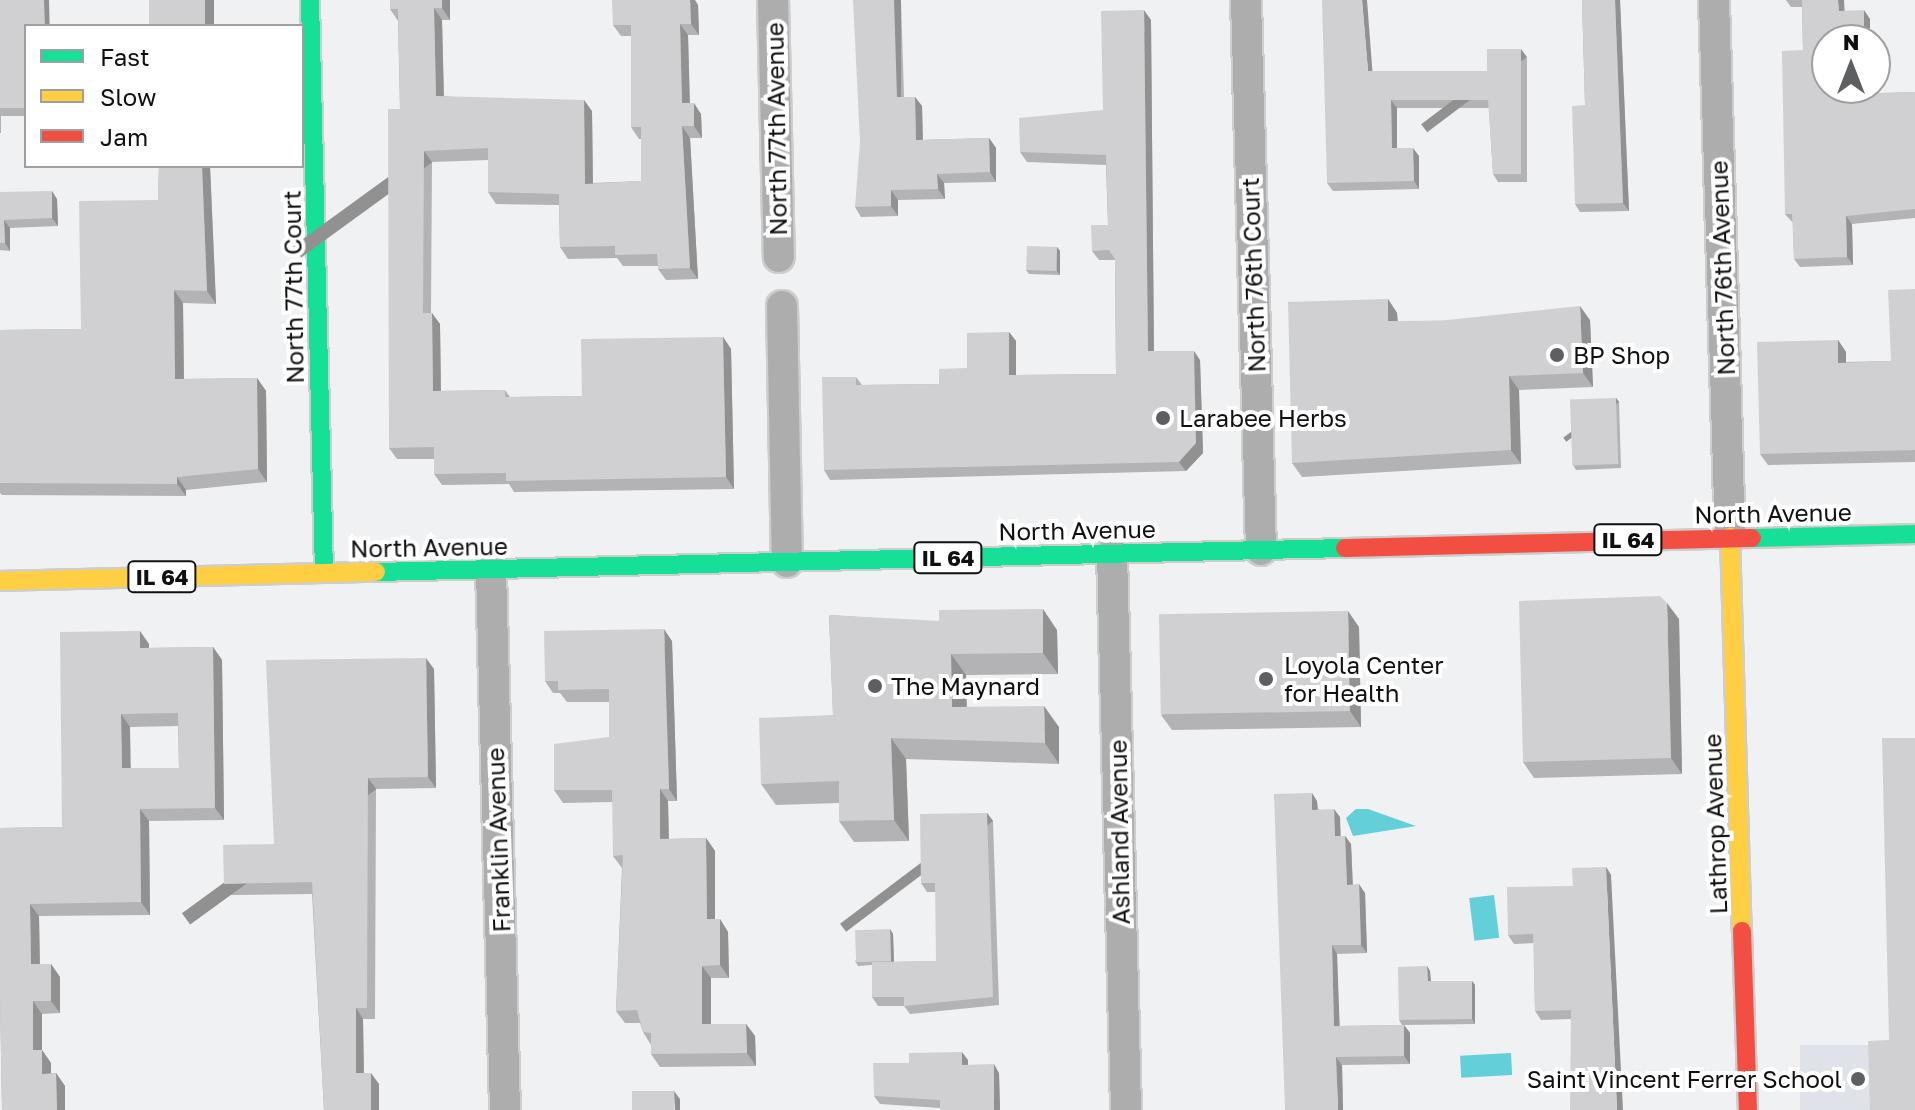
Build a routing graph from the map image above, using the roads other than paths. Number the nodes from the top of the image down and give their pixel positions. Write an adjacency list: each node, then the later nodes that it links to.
1 (310, 0): 13 (main road, North 77th Court)
2 (773, 0): 5 (street, North 77th Avenue)
3 (1246, 0): 9 (street, North 76th Court)
4 (1714, 0): 8 (street, North 76th Avenue)
5 (779, 257)
6 (782, 306): 11 (street)
7 (1915, 534): 8 (main road, North Avenue / IL 64)
8 (1730, 537): 9 (main road, North Avenue / IL 64); 17 (main road, Lathrop Avenue)
9 (1261, 550): 10 (main road, North Avenue / IL 64)
10 (1112, 553): 11 (main road, North Avenue / IL 64); 16 (street, Ashland Avenue)
11 (787, 562): 12 (main road, North Avenue / IL 64)
12 (491, 569): 13 (main road, North Avenue / IL 64); 15 (street, Franklin Avenue)
13 (324, 573): 14 (main road, North Avenue / IL 64)
14 (0, 581)
15 (505, 1110)
16 (1126, 1110)
17 (1748, 1110)

